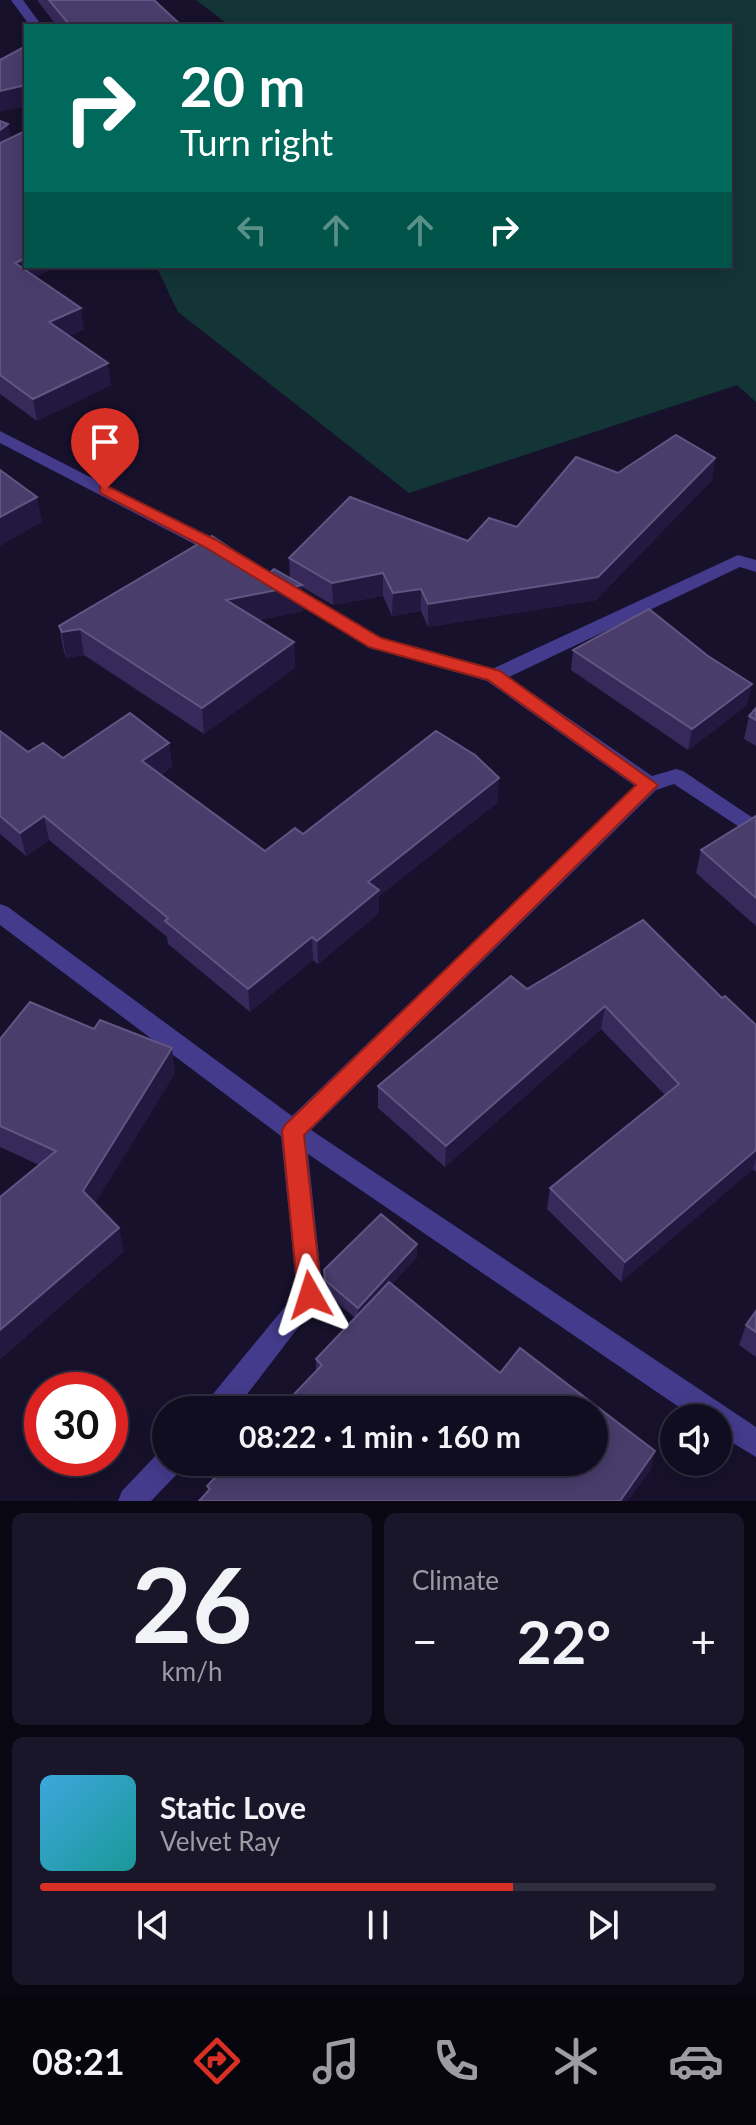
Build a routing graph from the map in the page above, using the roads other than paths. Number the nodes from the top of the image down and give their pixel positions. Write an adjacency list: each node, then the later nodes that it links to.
1 (17, 0): 2 (street)
2 (35, 24)
3 (0, 436): 5 (street)
4 (756, 566): 5 (street)
5 (494, 676): 6 (street)
6 (649, 785): 7 (street); 9 (street)
7 (756, 830)
8 (0, 913): 9 (street)
9 (293, 1131): 10 (street); 11 (street)
10 (229, 1396)
11 (756, 1443)
12 (156, 1476): 13 (street)
13 (132, 1501)

